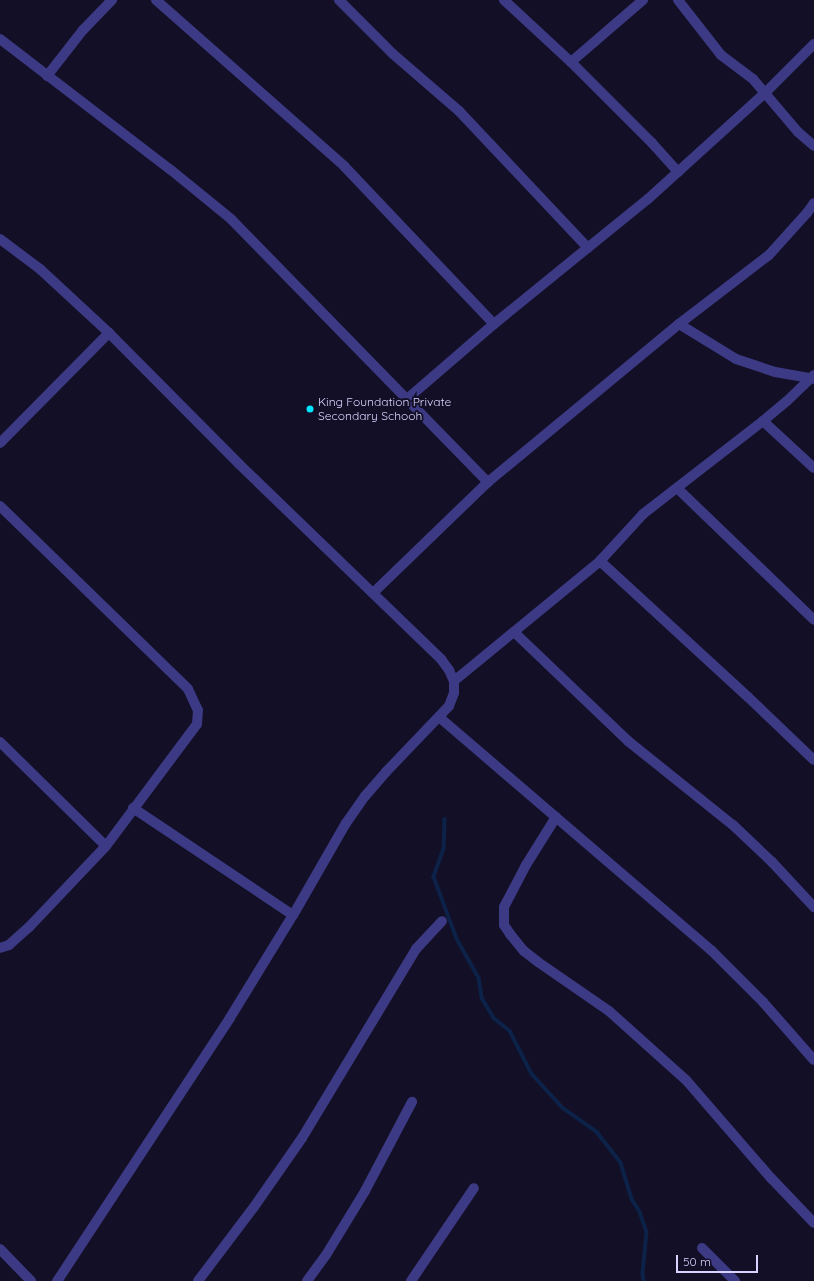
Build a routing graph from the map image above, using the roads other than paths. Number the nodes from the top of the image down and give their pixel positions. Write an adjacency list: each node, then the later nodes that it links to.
1 (112, 0): 10 (street)
2 (156, 0): 17 (street)
3 (339, 0): 16 (street)
4 (504, 0): 9 (street)
5 (643, 0): 9 (street)
6 (678, 0): 11 (street)
7 (0, 39): 10 (street)
8 (814, 44): 11 (street)
9 (571, 62): 13 (street)
10 (47, 76): 21 (street)
11 (764, 94): 12 (street); 13 (street)
12 (814, 146)
13 (678, 172): 16 (street)
14 (814, 203): 18 (street)
15 (0, 239): 19 (street)
16 (588, 248): 17 (street)
17 (494, 324): 21 (street)
18 (679, 324): 20 (street); 25 (street)
19 (110, 333): 23 (street); 29 (street)
20 (813, 378): 22 (street)
21 (407, 399): 25 (street)
22 (763, 421): 24 (street); 26 (street)
23 (0, 443)
24 (814, 468)
25 (488, 482): 29 (street)
26 (677, 488): 28 (street); 30 (street)
27 (0, 506): 36 (street)
28 (600, 561): 31 (street); 35 (street)
29 (373, 593): 32 (street)
30 (814, 620)
31 (514, 632): 32 (street); 39 (street)
32 (454, 681): 33 (street)
33 (439, 717): 37 (street); 40 (street)
34 (0, 742): 38 (street)
35 (814, 760)
36 (133, 808): 38 (street); 40 (street)
37 (556, 817): 43 (street); 46 (street)
38 (106, 846): 42 (street)
39 (814, 907)
40 (293, 915): 50 (street)
41 (442, 922): 51 (street)
42 (0, 948)
43 (814, 1060)
44 (412, 1102): 52 (street)
45 (474, 1188): 53 (street)
46 (814, 1223)
47 (702, 1248): 54 (street)
48 (0, 1249): 49 (street)
49 (31, 1281)
50 (57, 1281)
51 (198, 1281)
52 (307, 1281)
53 (411, 1281)
54 (735, 1281)

